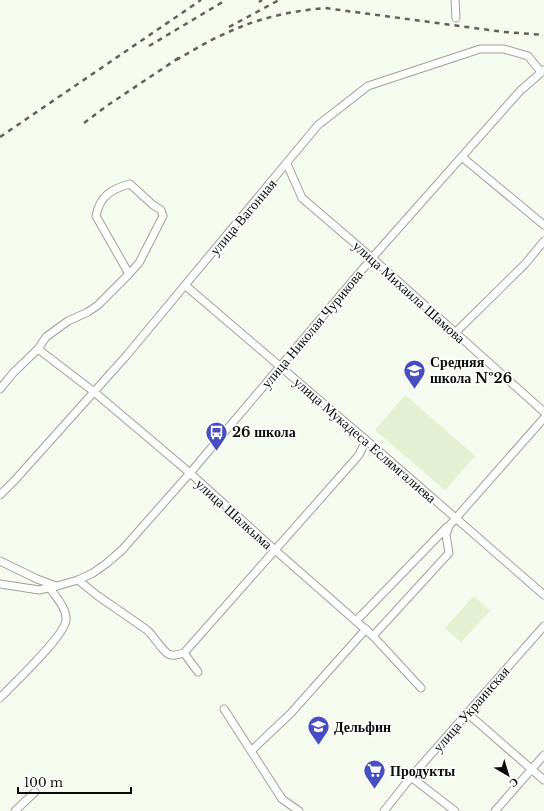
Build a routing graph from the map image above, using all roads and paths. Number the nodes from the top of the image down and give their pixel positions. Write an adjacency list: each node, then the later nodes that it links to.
1 (455, 0): 2 (street)
2 (456, 18)
3 (543, 71): 4 (street, улица Николая Чурикова); 5 (street, улица Вагонная)
4 (462, 157): 6 (street); 8 (street, улица Николая Чурикова)
5 (287, 164): 8 (street, улица Михаила Шамова); 10 (street, улица Вагонная)
6 (544, 225)
7 (544, 241): 11 (street)
8 (372, 258): 11 (street, улица Михаила Шамова); 13 (street, улица Николая Чурикова)
9 (129, 274): 9 (street); 12 (street)
10 (186, 286): 13 (street, улица Мукадеса Еслямгалиева); 15 (street, улица Вагонная)
11 (455, 333): 16 (street, улица Михаила Шамова)
12 (38, 349): 14 (street); 15 (street, улица Шалкыма)
13 (280, 366): 18 (street, улица Мукадеса Еслямгалиева); 19 (street, улица Николая Чурикова)
14 (0, 389)
15 (93, 391): 19 (street, улица Шалкыма); 20 (street, улица Вагонная)
16 (544, 412)
17 (544, 418): 21 (street)
18 (366, 440): 21 (street, улица Мукадеса Еслямгалиева); 23 (street)
19 (190, 473): 23 (street, улица Шалкыма); 25 (street, улица Николая Чурикова)
20 (0, 495)
21 (456, 517): 22 (street); 29 (street, улица Мукадеса Еслямгалиева)
22 (449, 526): 30 (street); 33 (street)
23 (275, 550): 30 (street, улица Шалкыма); 34 (street)
24 (0, 561): 27 (street)
25 (78, 580): 27 (street, улица Николая Чурикова); 34 (street)
26 (0, 584): 28 (street, улица Николая Чурикова)
27 (58, 586): 28 (street, улица Николая Чурикова)
28 (49, 587): 37 (street)
29 (544, 595)
30 (356, 621): 32 (street, улица Шалкыма)
31 (544, 626): 39 (street, улица Украинская)
32 (366, 629): 33 (street, улица Шалкыма); 40 (street)
33 (373, 636): 36 (street, улица Шалкыма)
34 (184, 653): 35 (street)
35 (198, 672)
36 (420, 688)
37 (0, 698)
38 (224, 709): 40 (street)
39 (467, 713): 42 (street); 43 (street, улица Украинская)
40 (251, 751): 47 (street)
41 (544, 755): 42 (street)
42 (531, 769): 44 (street); 50 (street)
43 (411, 777): 48 (street, улица Украинская); 49 (street)
44 (544, 780)
45 (36, 792): 46 (street)
46 (16, 811)
47 (299, 811)
48 (384, 811)
49 (455, 811)
50 (495, 811)

